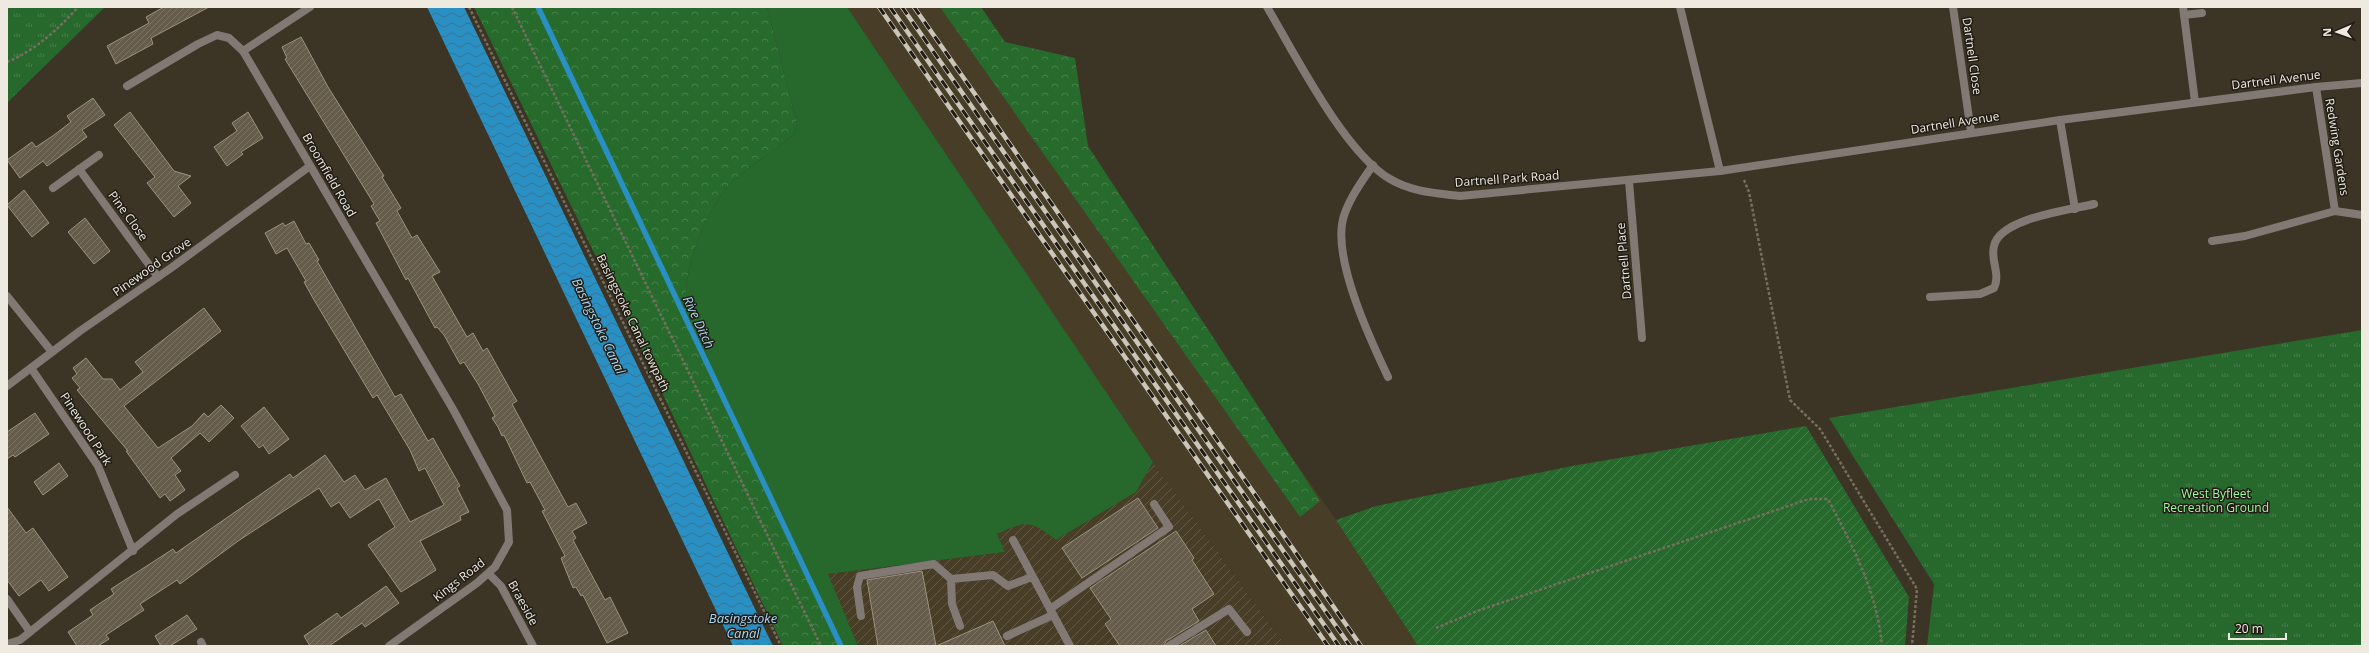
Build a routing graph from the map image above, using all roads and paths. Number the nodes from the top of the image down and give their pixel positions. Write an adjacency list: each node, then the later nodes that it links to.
1 (78, 7): 11 (path)
2 (310, 7): 10 (street)
3 (469, 7): 59 (path, Basingstoke Canal towpath)
4 (512, 7): 60 (path)
5 (1267, 7): 19 (street, Dartnell Park Road)
6 (1680, 7): 22 (street)
7 (1953, 7): 17 (street, Dartnell Close)
8 (2183, 11): 9 (street); 15 (street)
9 (2202, 13)
10 (243, 51): 13 (street, Broomfield Road); 20 (street, Broomfield Road)
11 (7, 62)
12 (2362, 83): 14 (street, Dartnell Avenue)
13 (127, 86)
14 (2316, 87): 15 (street, Dartnell Avenue); 28 (street, Redwing Gardens)
15 (2195, 102): 16 (street, Dartnell Avenue)
16 (2060, 120): 17 (street, Dartnell Avenue); 27 (street)
17 (1971, 132): 22 (street, Dartnell Avenue)
18 (99, 155): 21 (street)
19 (1373, 165): 24 (street, Dartnell Park Road); 37 (street)
20 (310, 166): 31 (street, Pinewood Grove); 39 (street, Broomfield Road)
21 (79, 169): 25 (street); 31 (street, Pine Close)
22 (1720, 172): 24 (street, Dartnell Park Road)
23 (1744, 179): 64 (path)
24 (1629, 181): 34 (street, Dartnell Place)
25 (53, 188)
26 (2094, 204): 27 (street)
27 (2075, 209): 33 (street)
28 (2335, 211): 29 (street, Redwing Gardens); 30 (street, Redwing Gardens)
29 (2362, 215)
30 (2212, 241)
31 (158, 277): 35 (street, Pinewood Grove)
32 (7, 296): 35 (street)
33 (1930, 297)
34 (1642, 338)
35 (52, 352): 36 (street, Pinewood Grove)
36 (31, 368): 38 (street, Pinewood Grove); 43 (street, Pinewood Park)
37 (1388, 377)
38 (7, 386)
39 (463, 426): 44 (street, Kings Road)
40 (235, 475): 43 (street)
41 (1154, 504): 48 (street)
42 (1013, 540): 45 (street)
43 (133, 551): 52 (street)
44 (489, 574): 57 (street, Kings Road); 58 (street, Braeside)
45 (1032, 577): 46 (street); 48 (street)
46 (951, 579): 49 (street); 50 (street)
47 (7, 599): 52 (street)
48 (1051, 612): 54 (street); 61 (street)
49 (861, 616)
50 (960, 626)
51 (1436, 628): 63 (path)
52 (30, 632): 55 (street)
53 (1247, 632): 62 (street)
54 (1007, 636)
55 (22, 643): 56 (street)
56 (7, 644)
57 (389, 646)
58 (533, 646)
59 (781, 646)
60 (821, 646)
61 (1070, 646)
62 (1169, 646)
63 (1882, 646)
64 (1912, 646)

